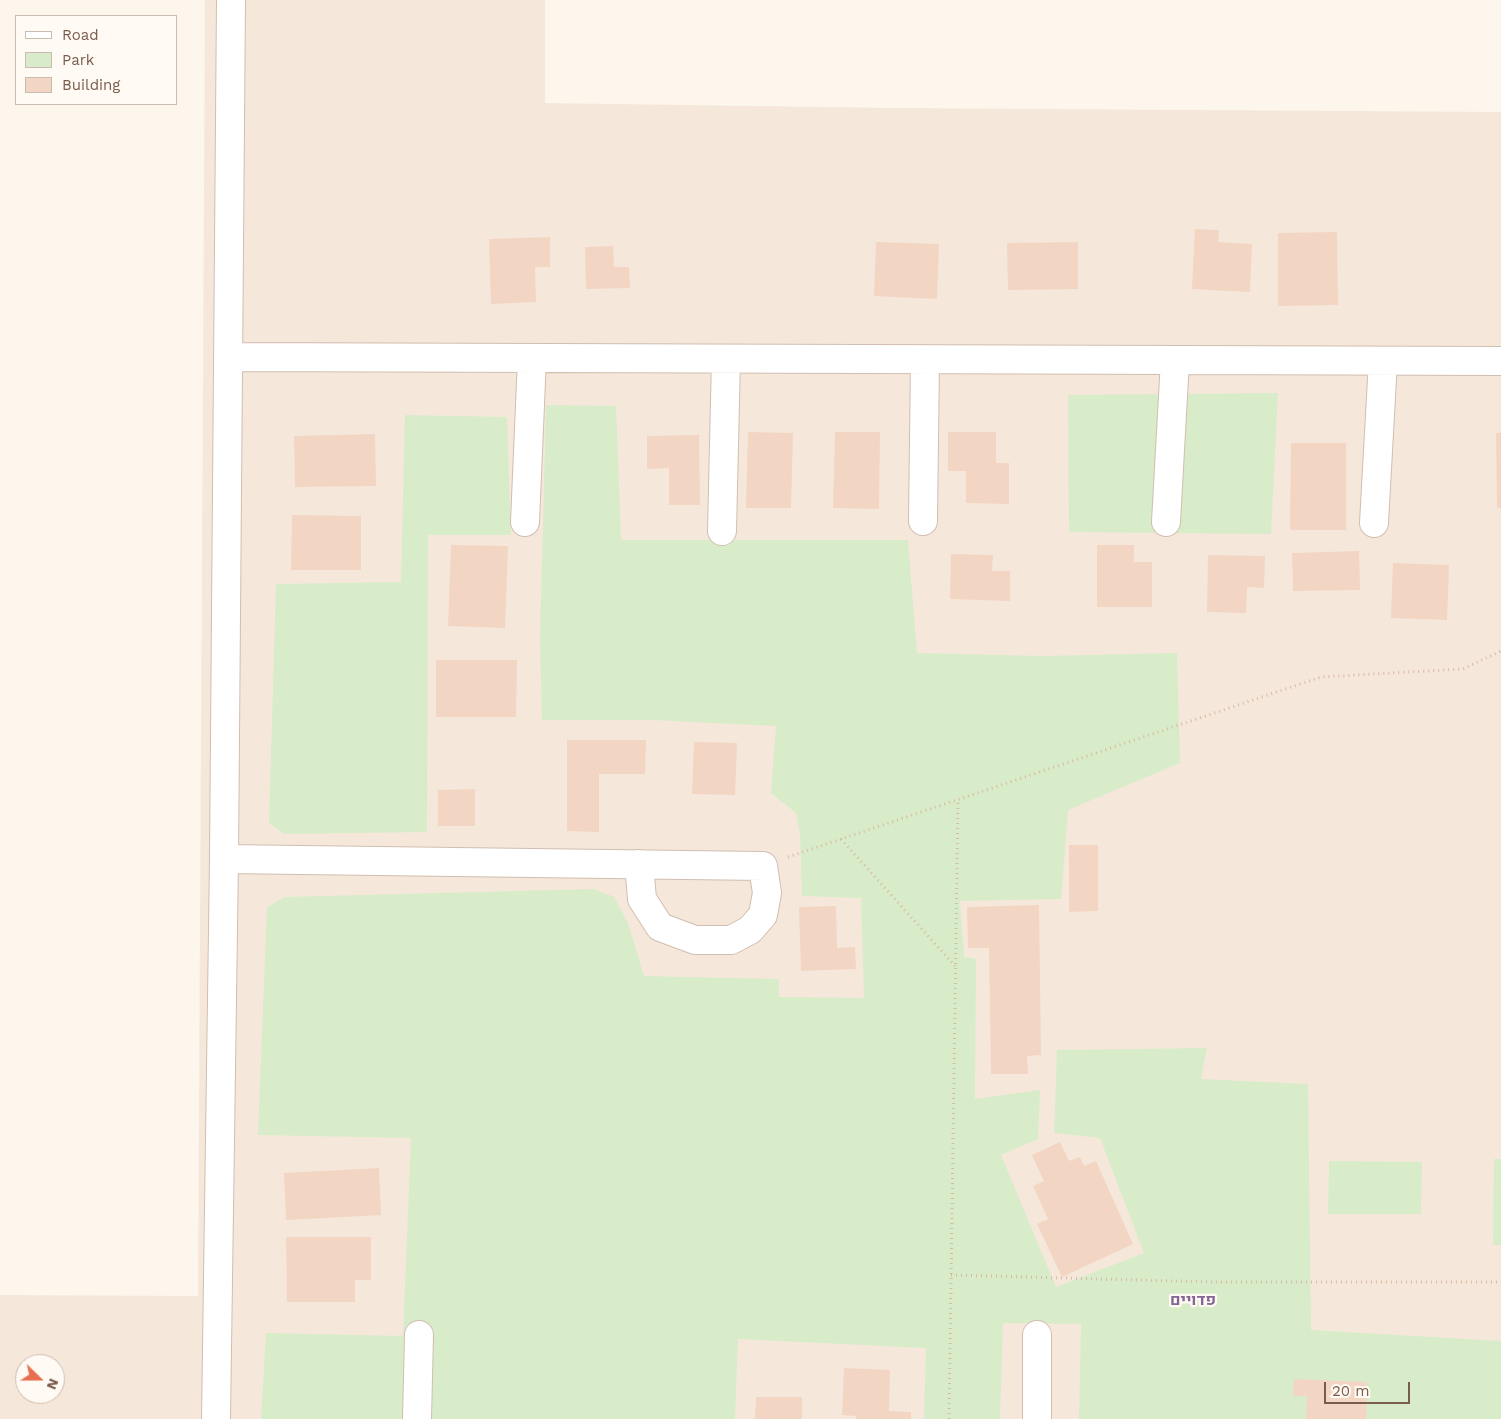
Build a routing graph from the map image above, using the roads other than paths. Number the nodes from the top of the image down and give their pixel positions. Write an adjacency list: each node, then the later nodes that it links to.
1 (231, 0): 2 (street)
2 (228, 358): 3 (street); 14 (street)
3 (532, 358): 4 (street); 10 (street)
4 (726, 359): 5 (street); 13 (street)
5 (925, 360): 6 (street); 9 (street)
6 (1175, 360): 7 (street); 11 (street)
7 (1383, 361): 8 (street); 12 (street)
8 (1501, 361)
9 (923, 521)
10 (525, 522)
11 (1166, 522)
12 (1374, 523)
13 (722, 531)
14 (224, 859): 15 (street); 18 (street)
15 (639, 864): 15 (street)
16 (1037, 1334): 20 (street)
17 (419, 1335): 19 (street)
18 (216, 1419)
19 (417, 1419)
20 (1037, 1419)

